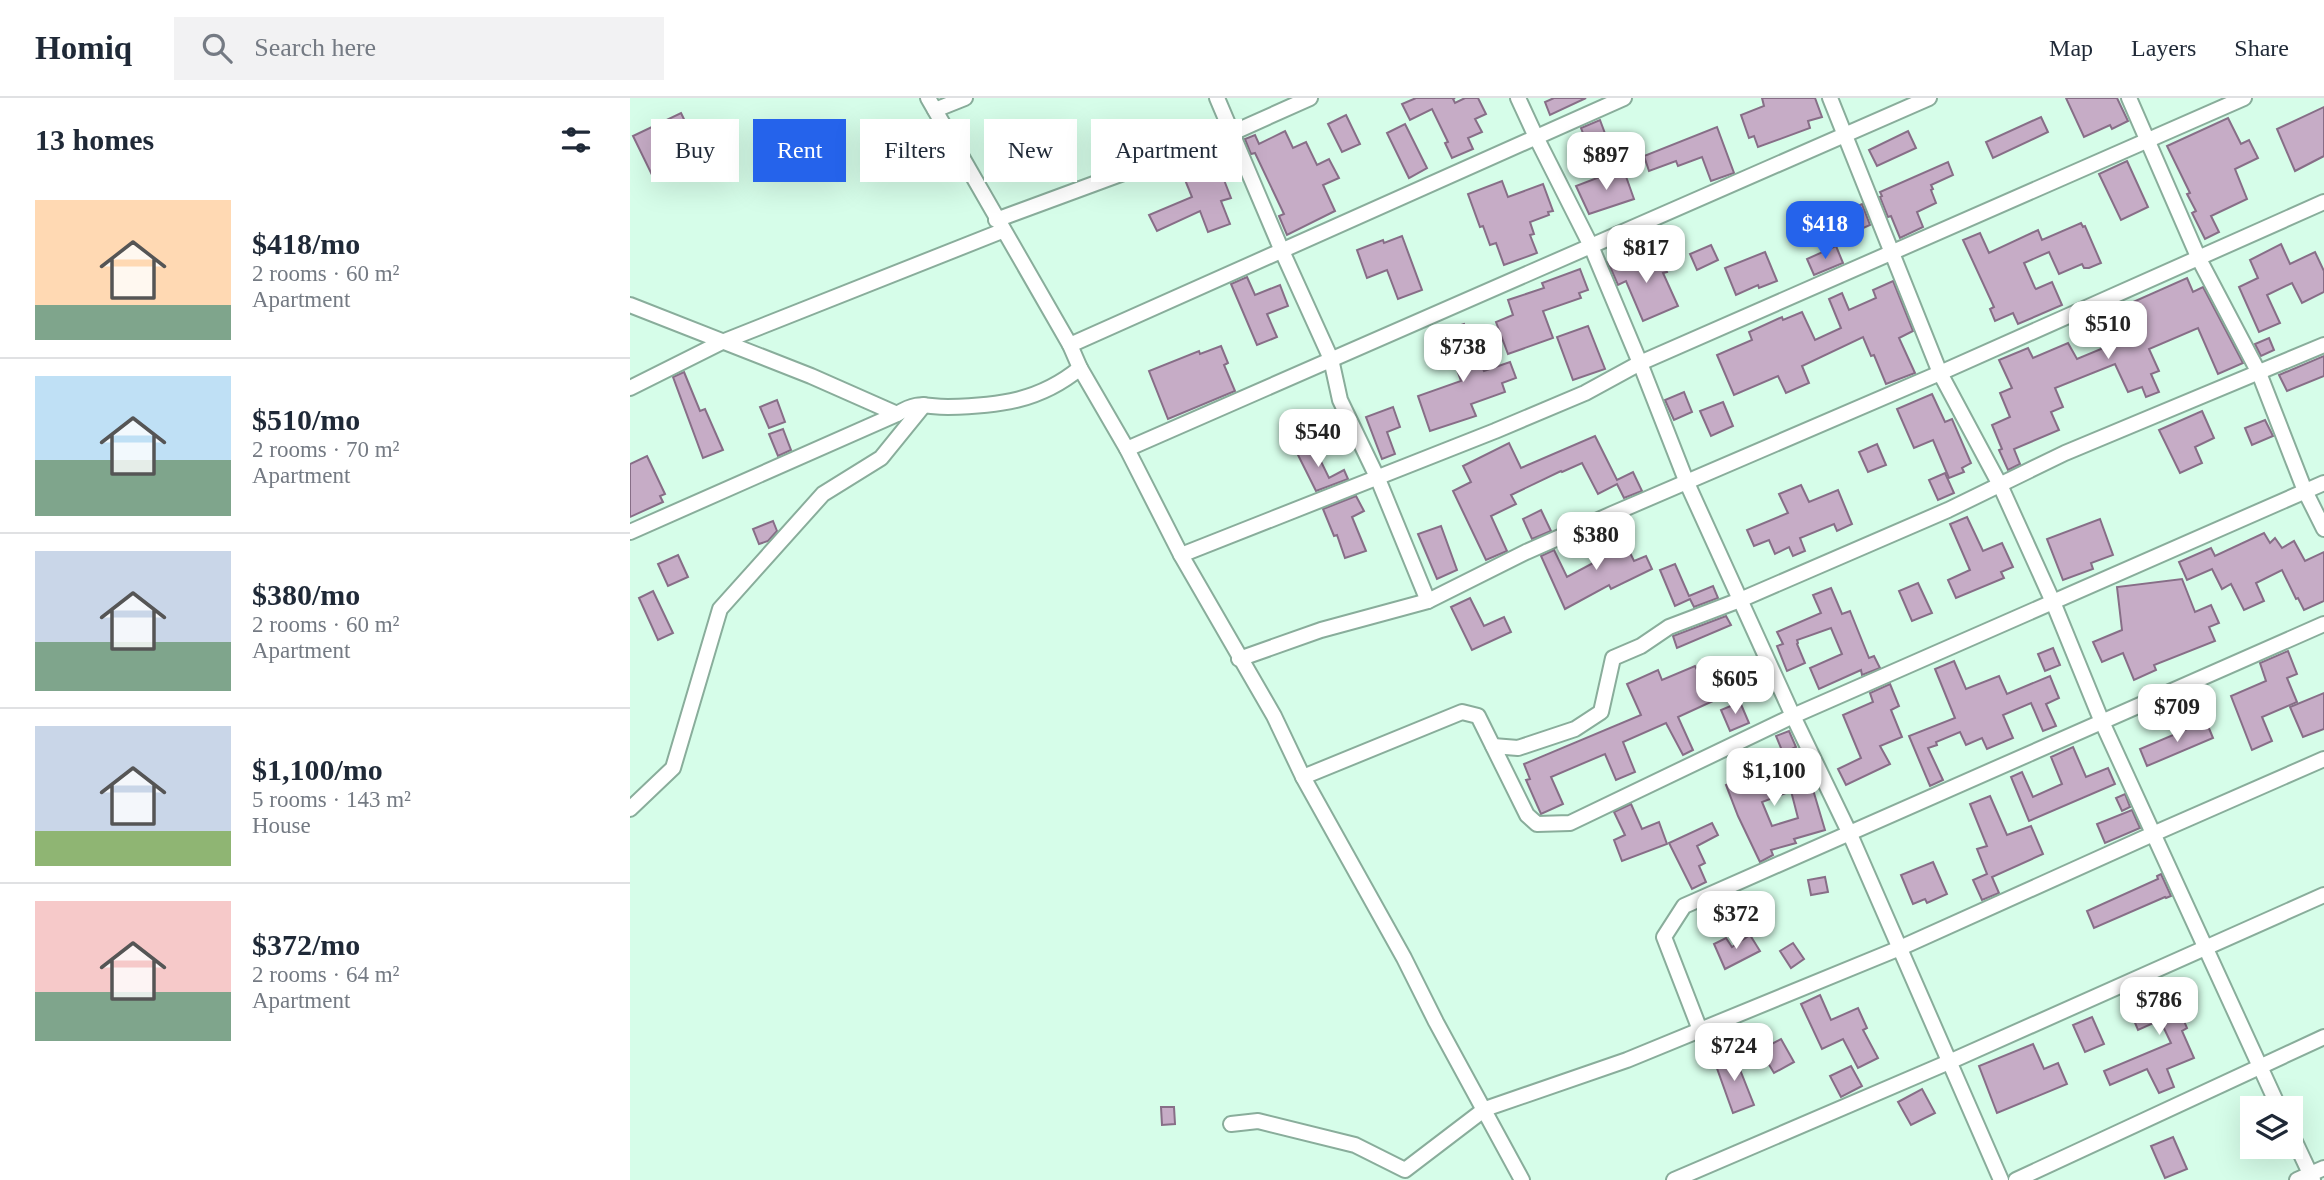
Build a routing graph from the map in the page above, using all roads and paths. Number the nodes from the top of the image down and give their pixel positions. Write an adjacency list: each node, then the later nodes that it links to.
1 (965, 98): 10 (street)
2 (1217, 98): 11 (street)
3 (1310, 98): 12 (street)
4 (1518, 98): 14 (street)
5 (1624, 98): 14 (street)
6 (1830, 98): 13 (street)
7 (1929, 98): 13 (street)
8 (2129, 98): 15 (street)
9 (2244, 98): 15 (street)
10 (931, 104): 19 (street)
11 (1226, 119)
12 (1242, 129)
13 (1843, 135): 20 (street); 22 (street)
14 (1536, 137): 20 (street); 21 (street)
15 (2148, 140): 22 (street); 23 (street)
16 (1242, 157): 21 (street)
17 (1108, 182): 19 (street)
18 (2324, 202): 23 (street)
19 (999, 225): 25 (street); 26 (street)
20 (1591, 246): 28 (street); 29 (street)
21 (1282, 251): 26 (street); 28 (street)
22 (1890, 253): 29 (street); 31 (street)
23 (2199, 259): 31 (street); 32 (street)
24 (630, 305): 25 (street)
25 (722, 342): 33 (street); 35 (street)
26 (1070, 345): 30 (street)
27 (2324, 345): 32 (street)
28 (1331, 359): 36 (street); 37 (street)
29 (1640, 363): 37 (street); 38 (street)
30 (1080, 368): 34 (street); 36 (street)
31 (1940, 373): 38 (street); 40 (street)
32 (2259, 373): 40 (street); 41 (street)
33 (630, 388)
34 (923, 405): 35 (street); 55 (street)
35 (897, 414): 43 (street)
36 (1126, 449): 44 (street)
37 (1378, 479): 44 (street); 46 (street)
38 (1687, 483): 45 (street); 46 (street)
39 (2324, 483): 41 (street)
40 (2000, 485): 45 (street); 47 (street)
41 (2305, 491): 42 (street); 47 (street)
42 (2324, 529)
43 (630, 533)
44 (1181, 555): 49 (street)
45 (1740, 600): 50 (street); 52 (street)
46 (1428, 601): 49 (street)
47 (2053, 602): 50 (street); 51 (street)
48 (2324, 624): 51 (street)
49 (1240, 659): 54 (street)
50 (1793, 716): 52 (street); 56 (street)
51 (2102, 722): 56 (street); 57 (street)
52 (1493, 746): 54 (street)
53 (2324, 759): 57 (street)
54 (1303, 777): 66 (street)
55 (630, 809)
56 (1849, 832): 60 (street); 61 (street)
57 (2153, 834): 59 (street); 60 (street)
58 (2324, 895): 59 (street)
59 (2205, 947): 63 (street); 64 (street)
60 (1900, 948): 61 (street); 63 (street)
61 (1700, 1030): 66 (street)
62 (2324, 1037): 64 (street)
63 (1949, 1062): 72 (street); 73 (street)
64 (2260, 1066): 65 (street); 74 (street)
65 (2274, 1096)
66 (1485, 1109): 67 (street); 71 (street)
67 (1231, 1124)
68 (2300, 1159): 70 (street)
69 (2324, 1168): 70 (street)
70 (2306, 1178)
71 (1522, 1180)
72 (1674, 1180)
73 (2001, 1180)
74 (2016, 1180)

